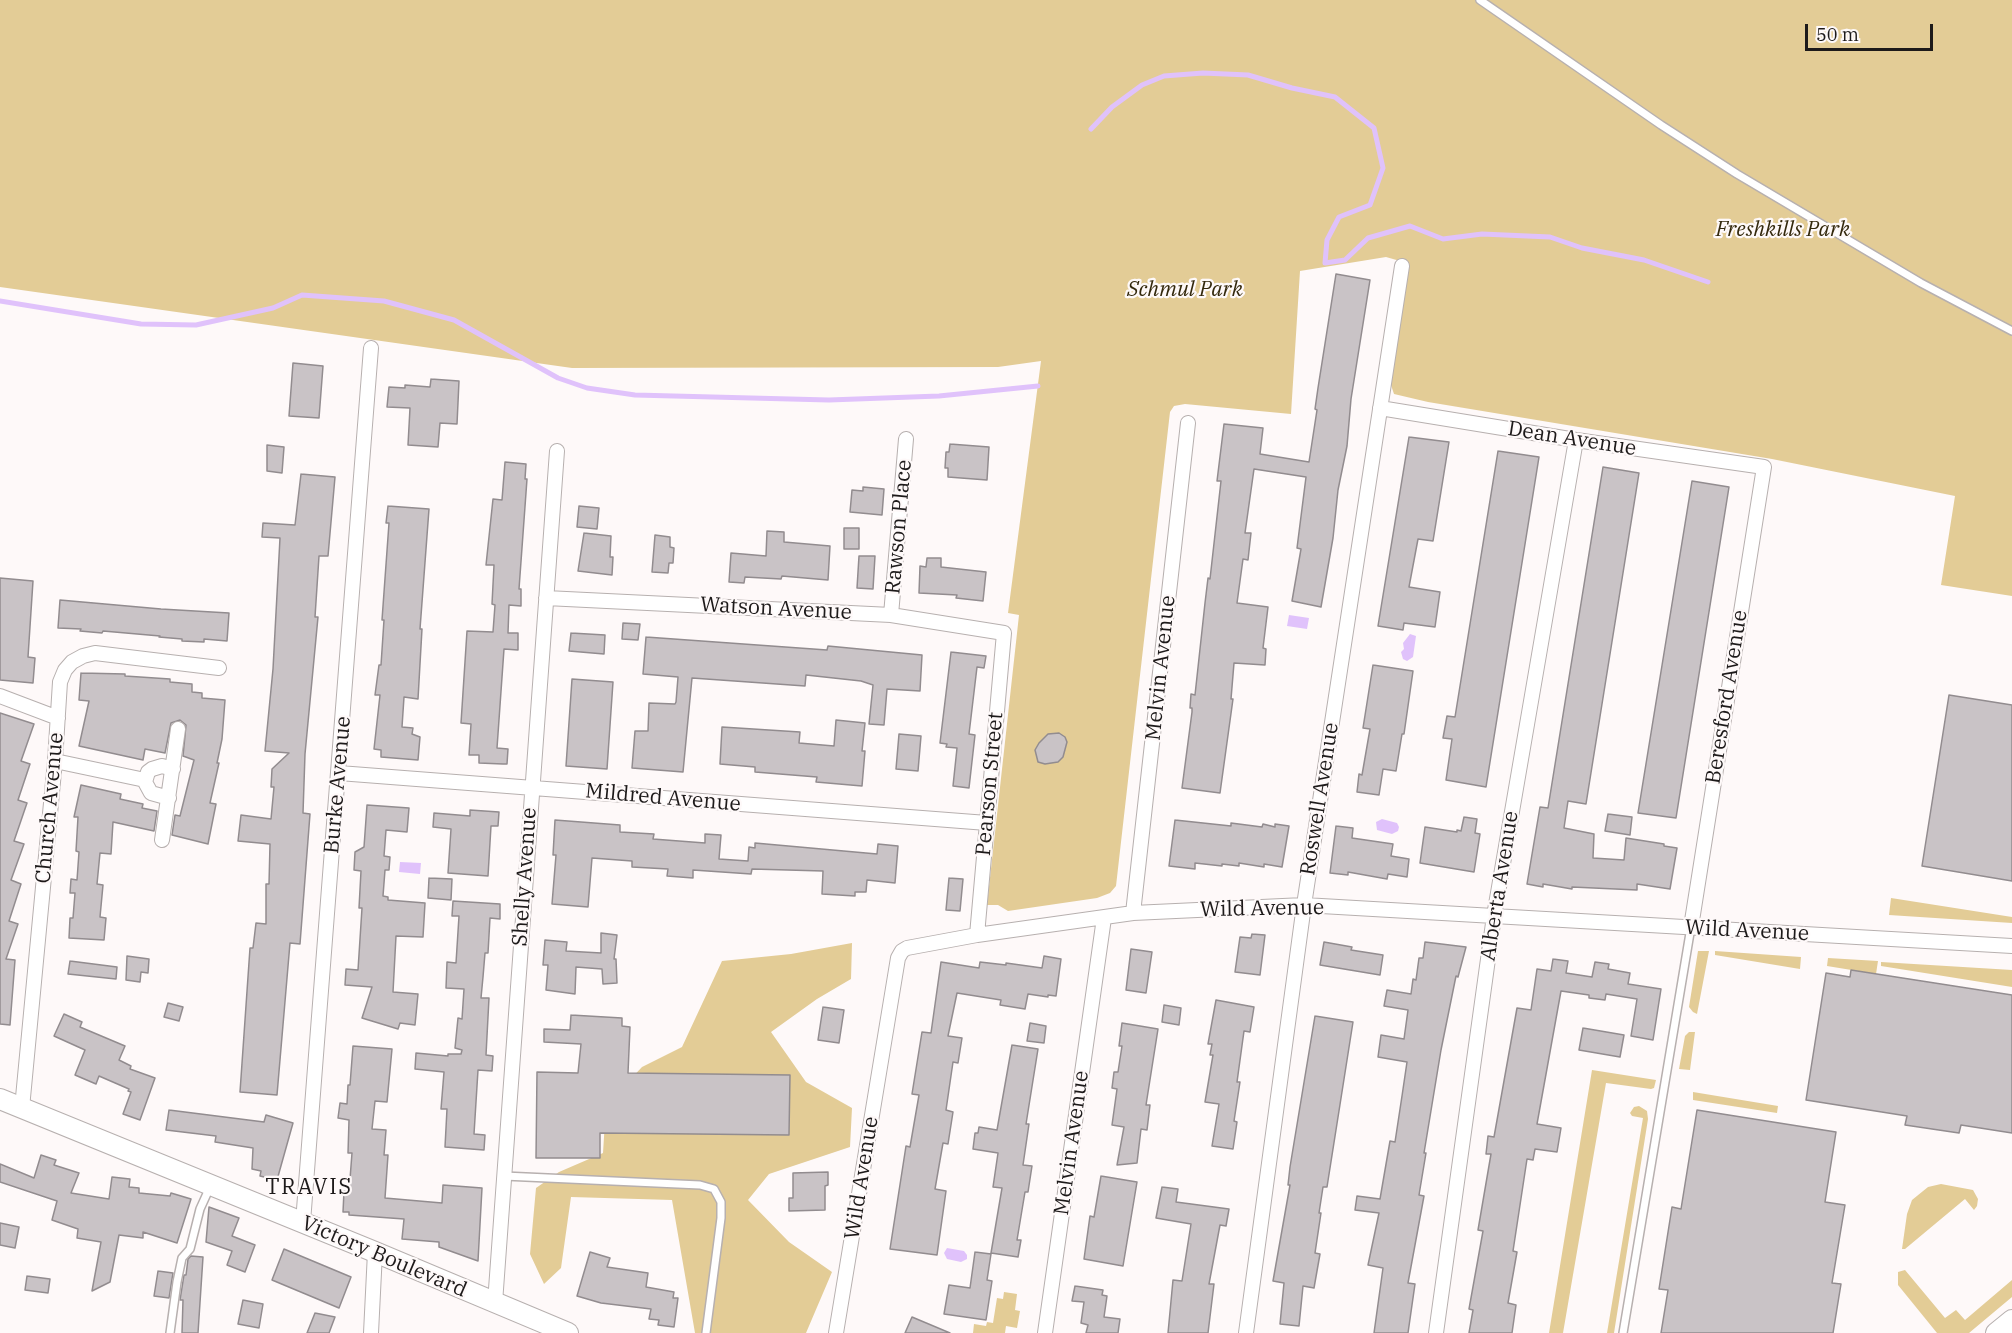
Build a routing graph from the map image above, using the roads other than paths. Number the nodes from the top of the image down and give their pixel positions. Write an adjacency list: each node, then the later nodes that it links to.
1 (1480, 0): 3 (lane)
2 (1402, 266): 5 (street, Roswell Avenue)
3 (2012, 331)
4 (372, 348): 20 (street, Burke Avenue)
5 (1380, 408): 8 (street, Dean Avenue); 26 (street, Roswell Avenue)
6 (1188, 423): 27 (street, Melvin Avenue)
7 (906, 439): 12 (street, Rawson Place)
8 (1576, 440): 10 (street, Dean Avenue); 28 (street, Alberta Avenue)
9 (557, 451): 11 (street, Shelly Avenue)
10 (1764, 467): 30 (street, Beresford Avenue)
11 (546, 598): 12 (street, Watson Avenue); 22 (street, Shelly Avenue)
12 (891, 615): 13 (street, Watson Avenue)
13 (1004, 633): 24 (street, Pearson Street)
14 (219, 668): 16 (street, Church Avenue)
15 (0, 696): 16 (street)
16 (58, 718): 18 (street, Church Avenue)
17 (178, 729): 19 (street)
18 (55, 760): 21 (street); 34 (street, Church Avenue)
19 (173, 769): 21 (street); 23 (street)
20 (339, 773): 22 (street, Mildred Avenue); 37 (street, Burke Avenue)
21 (146, 780): 23 (street)
22 (532, 788): 24 (street, Mildred Avenue); 35 (street, Shelly Avenue)
23 (169, 798): 25 (street)
24 (987, 823): 31 (street, Pearson Street)
25 (162, 840)
26 (1304, 905): 27 (street, Wild Avenue); 28 (street, Wild Avenue); 47 (street, Roswell Avenue)
27 (1133, 913): 29 (street, Wild Avenue)
28 (1494, 916): 30 (street, Wild Avenue); 48 (street, Alberta Avenue)
29 (1104, 918): 31 (street, Wild Avenue); 46 (street, Melvin Avenue)
30 (1691, 927): 32 (street, Wild Avenue); 49 (lane)
31 (977, 935): 45 (street, Wild Avenue)
32 (2012, 946)
33 (0, 1099): 34 (main road, Victory Boulevard)
34 (22, 1108): 36 (main road, Victory Boulevard)
35 (504, 1176): 39 (street, Shelly Avenue); 44 (lane)
36 (211, 1185): 37 (main road, Victory Boulevard); 41 (lane)
37 (303, 1222): 38 (main road, Victory Boulevard)
38 (375, 1252): 39 (main road, Victory Boulevard); 42 (street)
39 (495, 1303): 43 (main road, Victory Boulevard)
40 (2012, 1320): 50 (main road)
41 (170, 1333)
42 (371, 1333)
43 (568, 1333)
44 (706, 1333)
45 (836, 1333)
46 (1045, 1333)
47 (1246, 1333)
48 (1436, 1333)
49 (1623, 1333)
50 (1996, 1333)

